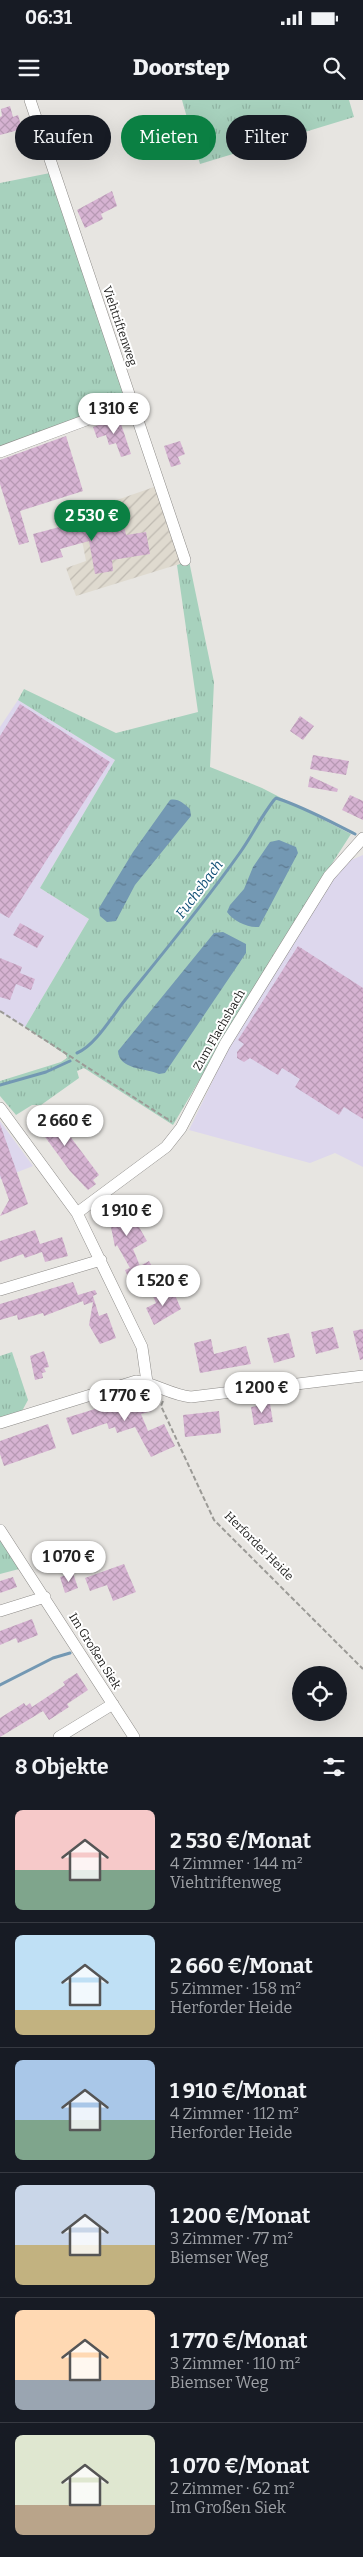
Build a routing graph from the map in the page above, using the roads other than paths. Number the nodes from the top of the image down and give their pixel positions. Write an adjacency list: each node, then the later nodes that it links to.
1 (30, 100): 2 (street, Viehtriftenweg)
2 (132, 403): 3 (street); 4 (street, Viehtriftenweg)
3 (0, 452)
4 (185, 560)
5 (363, 838): 7 (street, Zum Flachsbach)
6 (0, 1108): 7 (street)
7 (77, 1213): 8 (street)
8 (101, 1260): 9 (street); 11 (street)
9 (0, 1290)
10 (363, 1376): 11 (street)
11 (147, 1382): 12 (street)
12 (0, 1423)
13 (0, 1530): 14 (street, Im Großen Siek)
14 (45, 1597): 15 (street); 16 (street, Im Großen Siek)
15 (0, 1611)
16 (113, 1704): 17 (street); 18 (street, Im Großen Siek)
17 (59, 1737)
18 (134, 1737)

